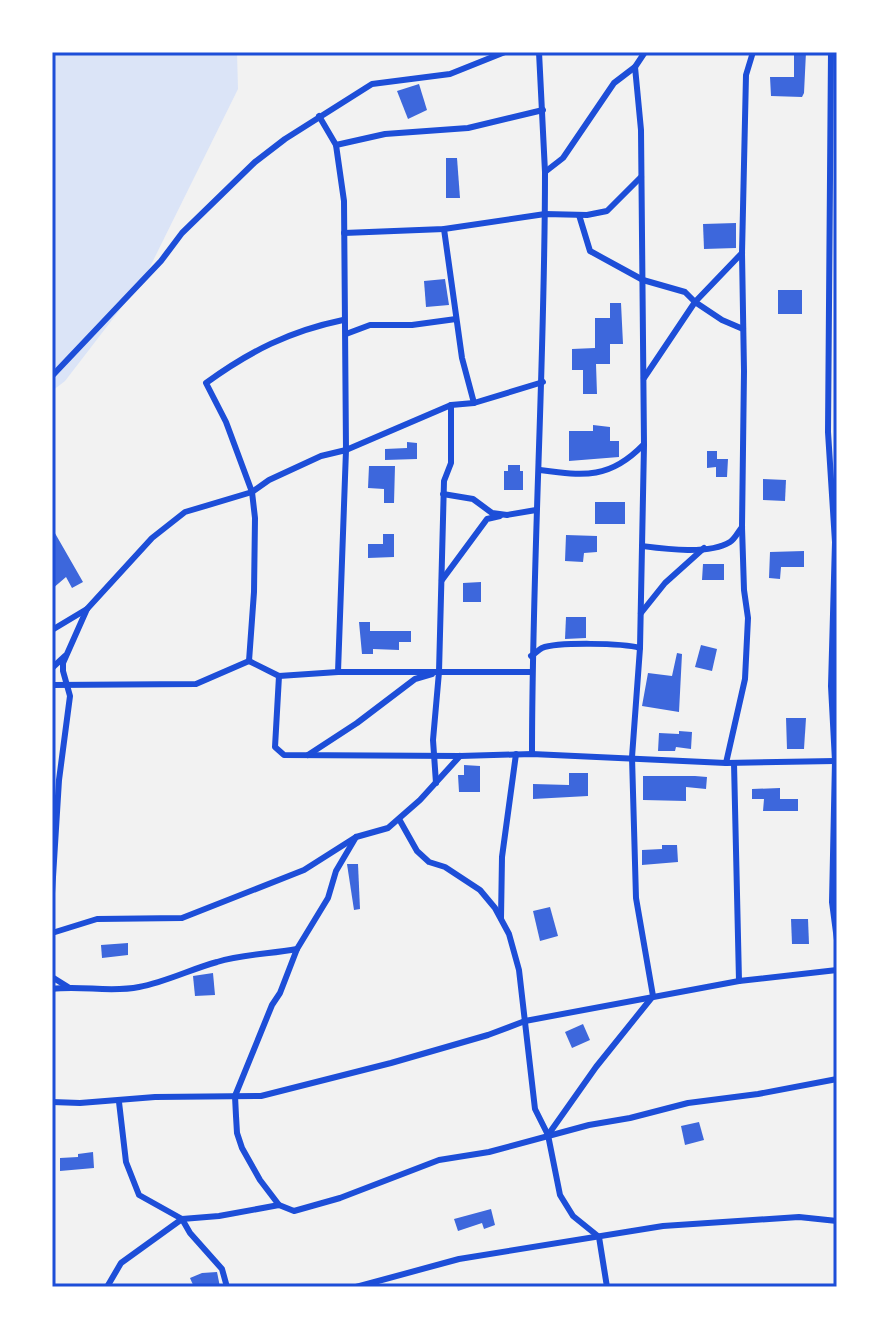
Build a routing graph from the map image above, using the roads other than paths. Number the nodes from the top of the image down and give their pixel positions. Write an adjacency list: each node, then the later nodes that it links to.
1 (505, 52): 8 (street)
2 (539, 52): 7 (street)
3 (645, 52): 6 (street)
4 (831, 52): 40 (street)
5 (751, 53): 16 (street)
6 (635, 67): 10 (street); 11 (street)
7 (543, 110): 9 (street); 10 (street)
8 (319, 116): 9 (street); 23 (street)
9 (336, 145): 15 (street)
10 (545, 172): 12 (street)
11 (641, 177): 13 (street); 17 (street)
12 (545, 214): 13 (street); 14 (street); 25 (street)
13 (579, 215): 17 (street)
14 (444, 229): 15 (street); 19 (street)
15 (344, 233): 20 (street)
16 (742, 253): 18 (street); 21 (street)
17 (643, 280): 18 (street); 24 (street)
18 (695, 302): 21 (street); 24 (street)
19 (456, 319): 22 (street); 26 (street)
20 (343, 320): 22 (street); 31 (street)
21 (743, 329): 35 (street)
22 (346, 334): 29 (street)
23 (52, 376)
24 (644, 378): 28 (street)
25 (543, 382): 26 (street); 30 (street)
26 (474, 403): 27 (street)
27 (451, 405): 29 (street); 32 (street)
28 (644, 445): 30 (street); 36 (street)
29 (346, 450): 31 (street); 48 (street)
30 (540, 470): 33 (street)
31 (252, 492): 39 (street); 46 (street)
32 (443, 494): 34 (street); 38 (street)
33 (536, 510): 34 (street); 45 (street)
34 (507, 515): 38 (street)
35 (742, 527): 37 (street); 62 (street)
36 (642, 546): 37 (street); 41 (street)
37 (704, 548): 41 (street)
38 (441, 581): 49 (street)
39 (87, 609): 42 (street); 44 (street)
40 (835, 610): 54 (street)
41 (641, 613): 43 (street)
42 (52, 630)
43 (640, 648): 45 (street); 60 (street)
44 (67, 653): 47 (street); 53 (street)
45 (531, 656): 50 (street)
46 (249, 661): 51 (street); 53 (street)
47 (52, 668)
48 (338, 672): 49 (street); 51 (street)
49 (439, 672): 50 (street); 57 (street); 58 (street)
50 (532, 672): 56 (street)
51 (279, 676): 57 (street)
52 (52, 685): 53 (street)
53 (69, 686): 66 (street)
54 (834, 686): 61 (street)
55 (516, 754): 56 (street); 59 (street); 67 (street)
56 (532, 754): 60 (street)
57 (307, 755): 58 (street)
58 (433, 756): 59 (street); 63 (street)
59 (460, 756): 63 (street)
60 (632, 757): 62 (street); 76 (street)
61 (835, 761): 62 (street); 69 (street)
62 (730, 763): 73 (street)
63 (436, 783): 64 (street)
64 (399, 819): 65 (street); 67 (street)
65 (356, 837): 68 (street); 70 (street)
66 (52, 893)
67 (501, 920): 77 (street)
68 (52, 933)
69 (837, 940)
70 (297, 949): 74 (street); 79 (street)
71 (837, 970): 73 (street)
72 (52, 977): 74 (street)
73 (739, 981): 76 (street)
74 (68, 987): 75 (street)
75 (52, 989)
76 (653, 996): 77 (street); 82 (street)
77 (525, 1021): 79 (street); 82 (street)
78 (837, 1079): 82 (street)
79 (235, 1096): 81 (street); 83 (street)
80 (52, 1102): 81 (street)
81 (119, 1102): 84 (street)
82 (548, 1135): 83 (street); 86 (street)
83 (279, 1205): 84 (street)
84 (182, 1219): 87 (street); 88 (street)
85 (837, 1221): 86 (street)
86 (599, 1237): 89 (street); 90 (street)
87 (107, 1287)
88 (227, 1287)
89 (356, 1287)
90 (607, 1287)

